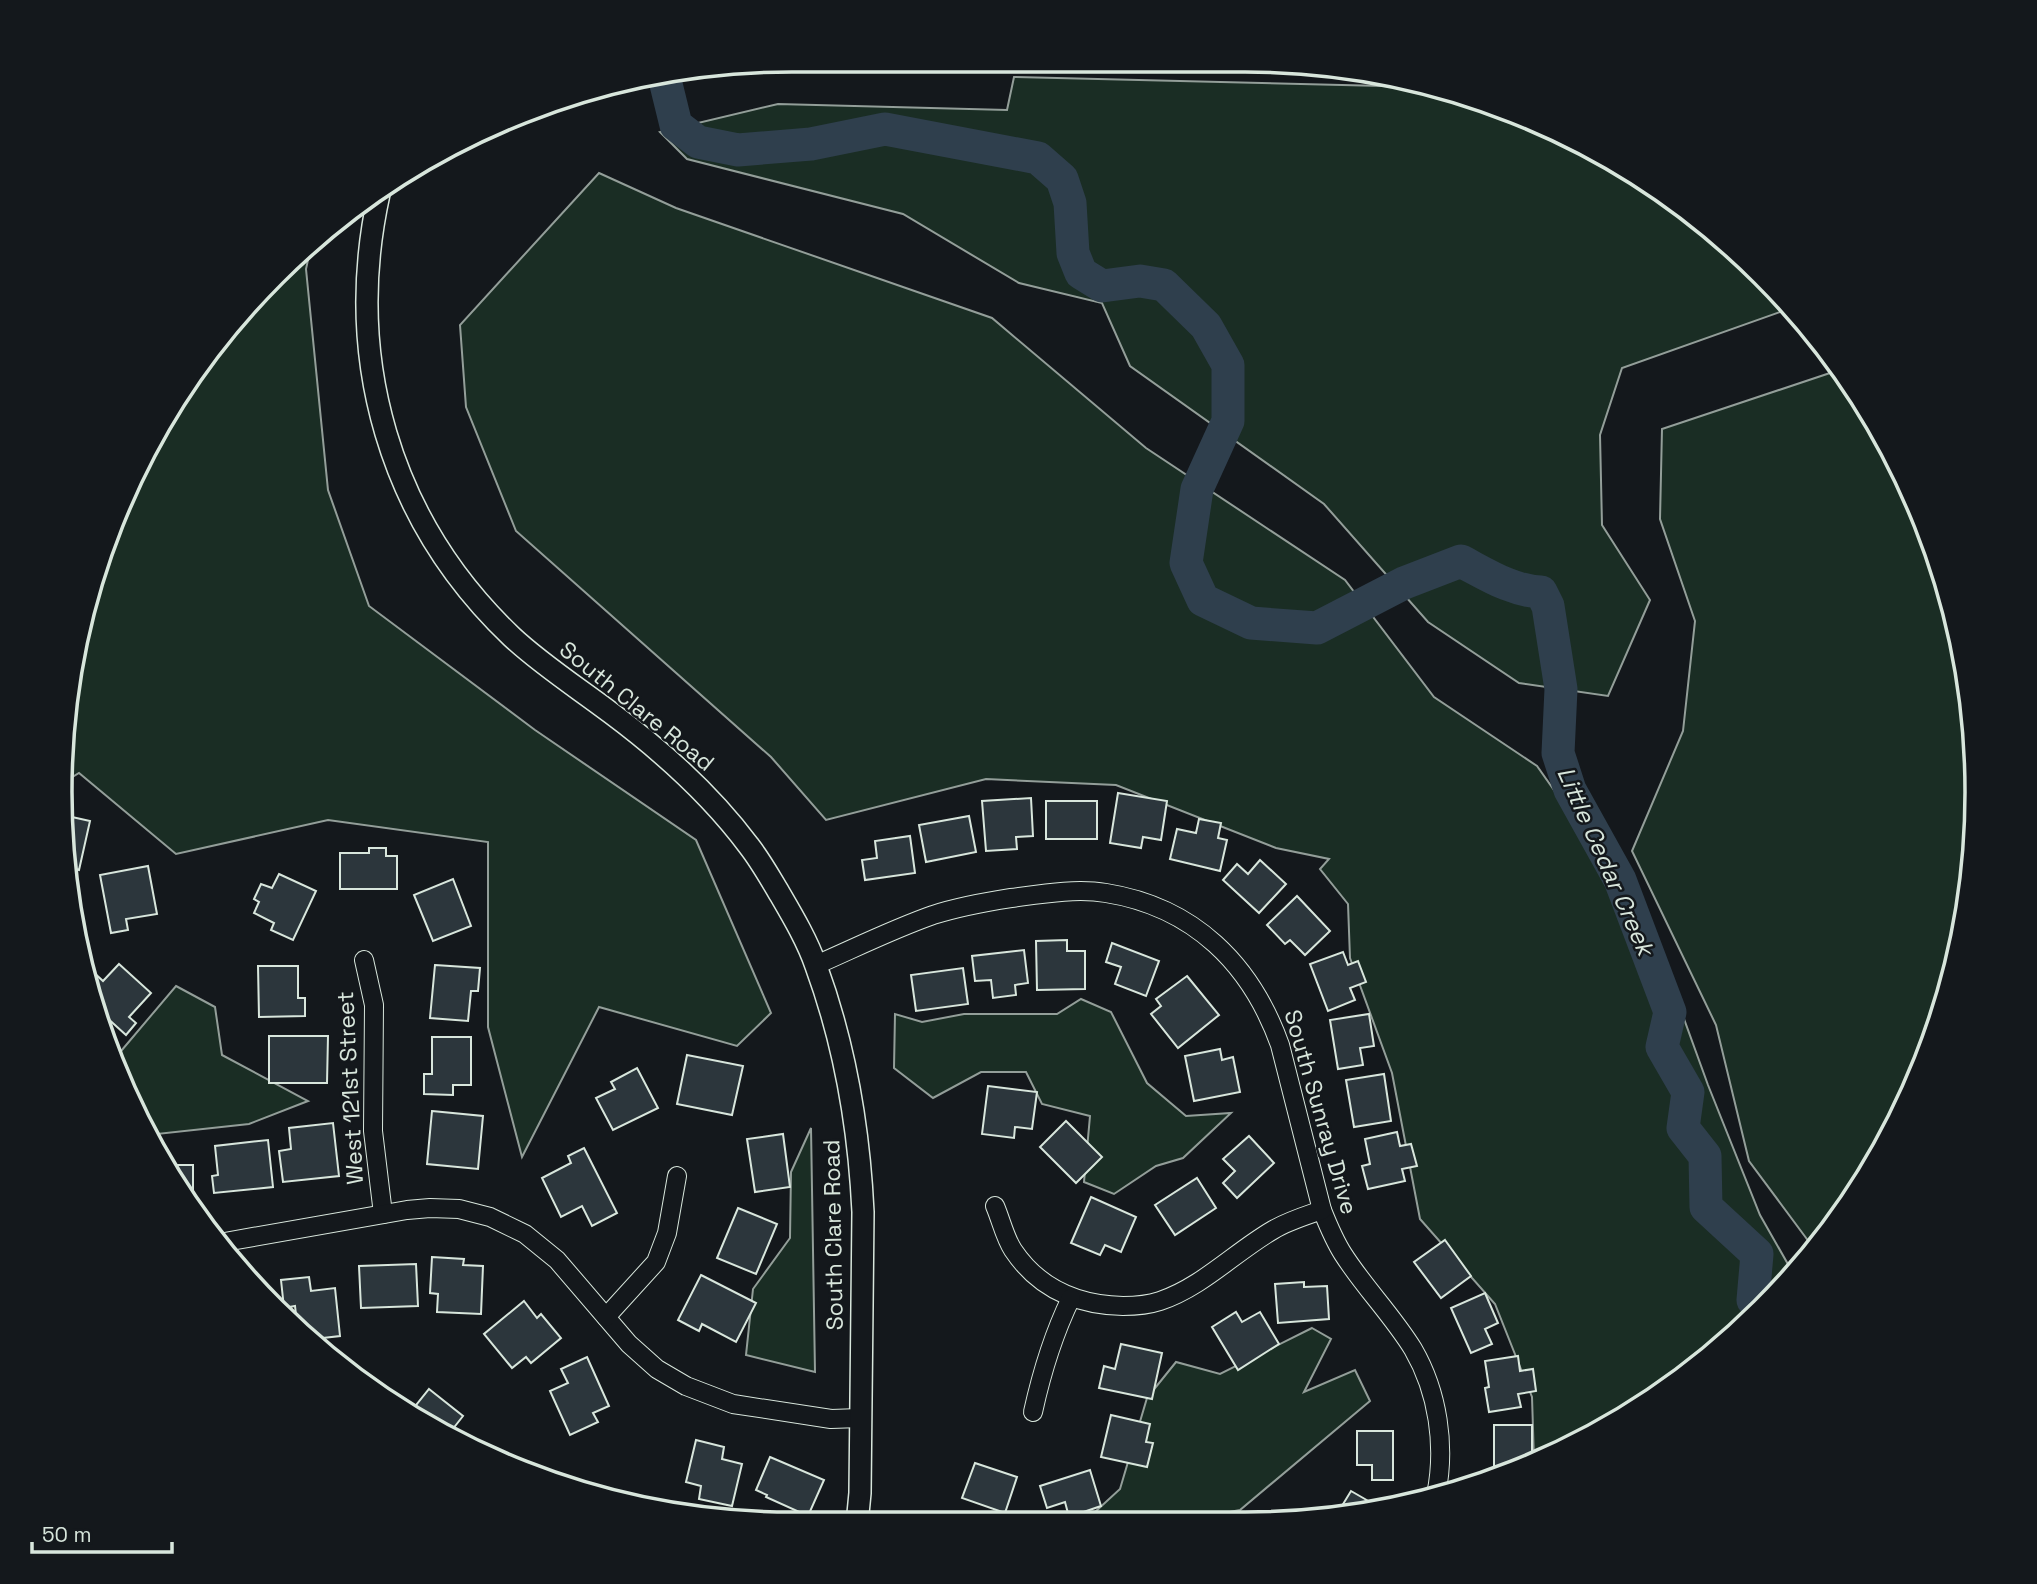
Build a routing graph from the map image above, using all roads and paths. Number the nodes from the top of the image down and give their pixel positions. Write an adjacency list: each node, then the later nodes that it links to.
1 (377, 204): 3 (street, South Clare Road)
2 (364, 960): 7 (street, West 121st Street)
3 (816, 965): 6 (street, South Sunray Drive); 12 (street, South Clare Road)
4 (677, 1176): 10 (street)
5 (995, 1206): 9 (street)
6 (1322, 1210): 9 (street); 13 (street, South Sunray Drive)
7 (383, 1214): 8 (street, West 121st Street); 10 (street, West 121st Street)
8 (230, 1241)
9 (1071, 1298): 11 (street)
10 (606, 1317): 12 (street, West 121st Street)
11 (1033, 1412)
12 (860, 1418): 14 (street, South Clare Road)
13 (1438, 1486)
14 (858, 1512)

